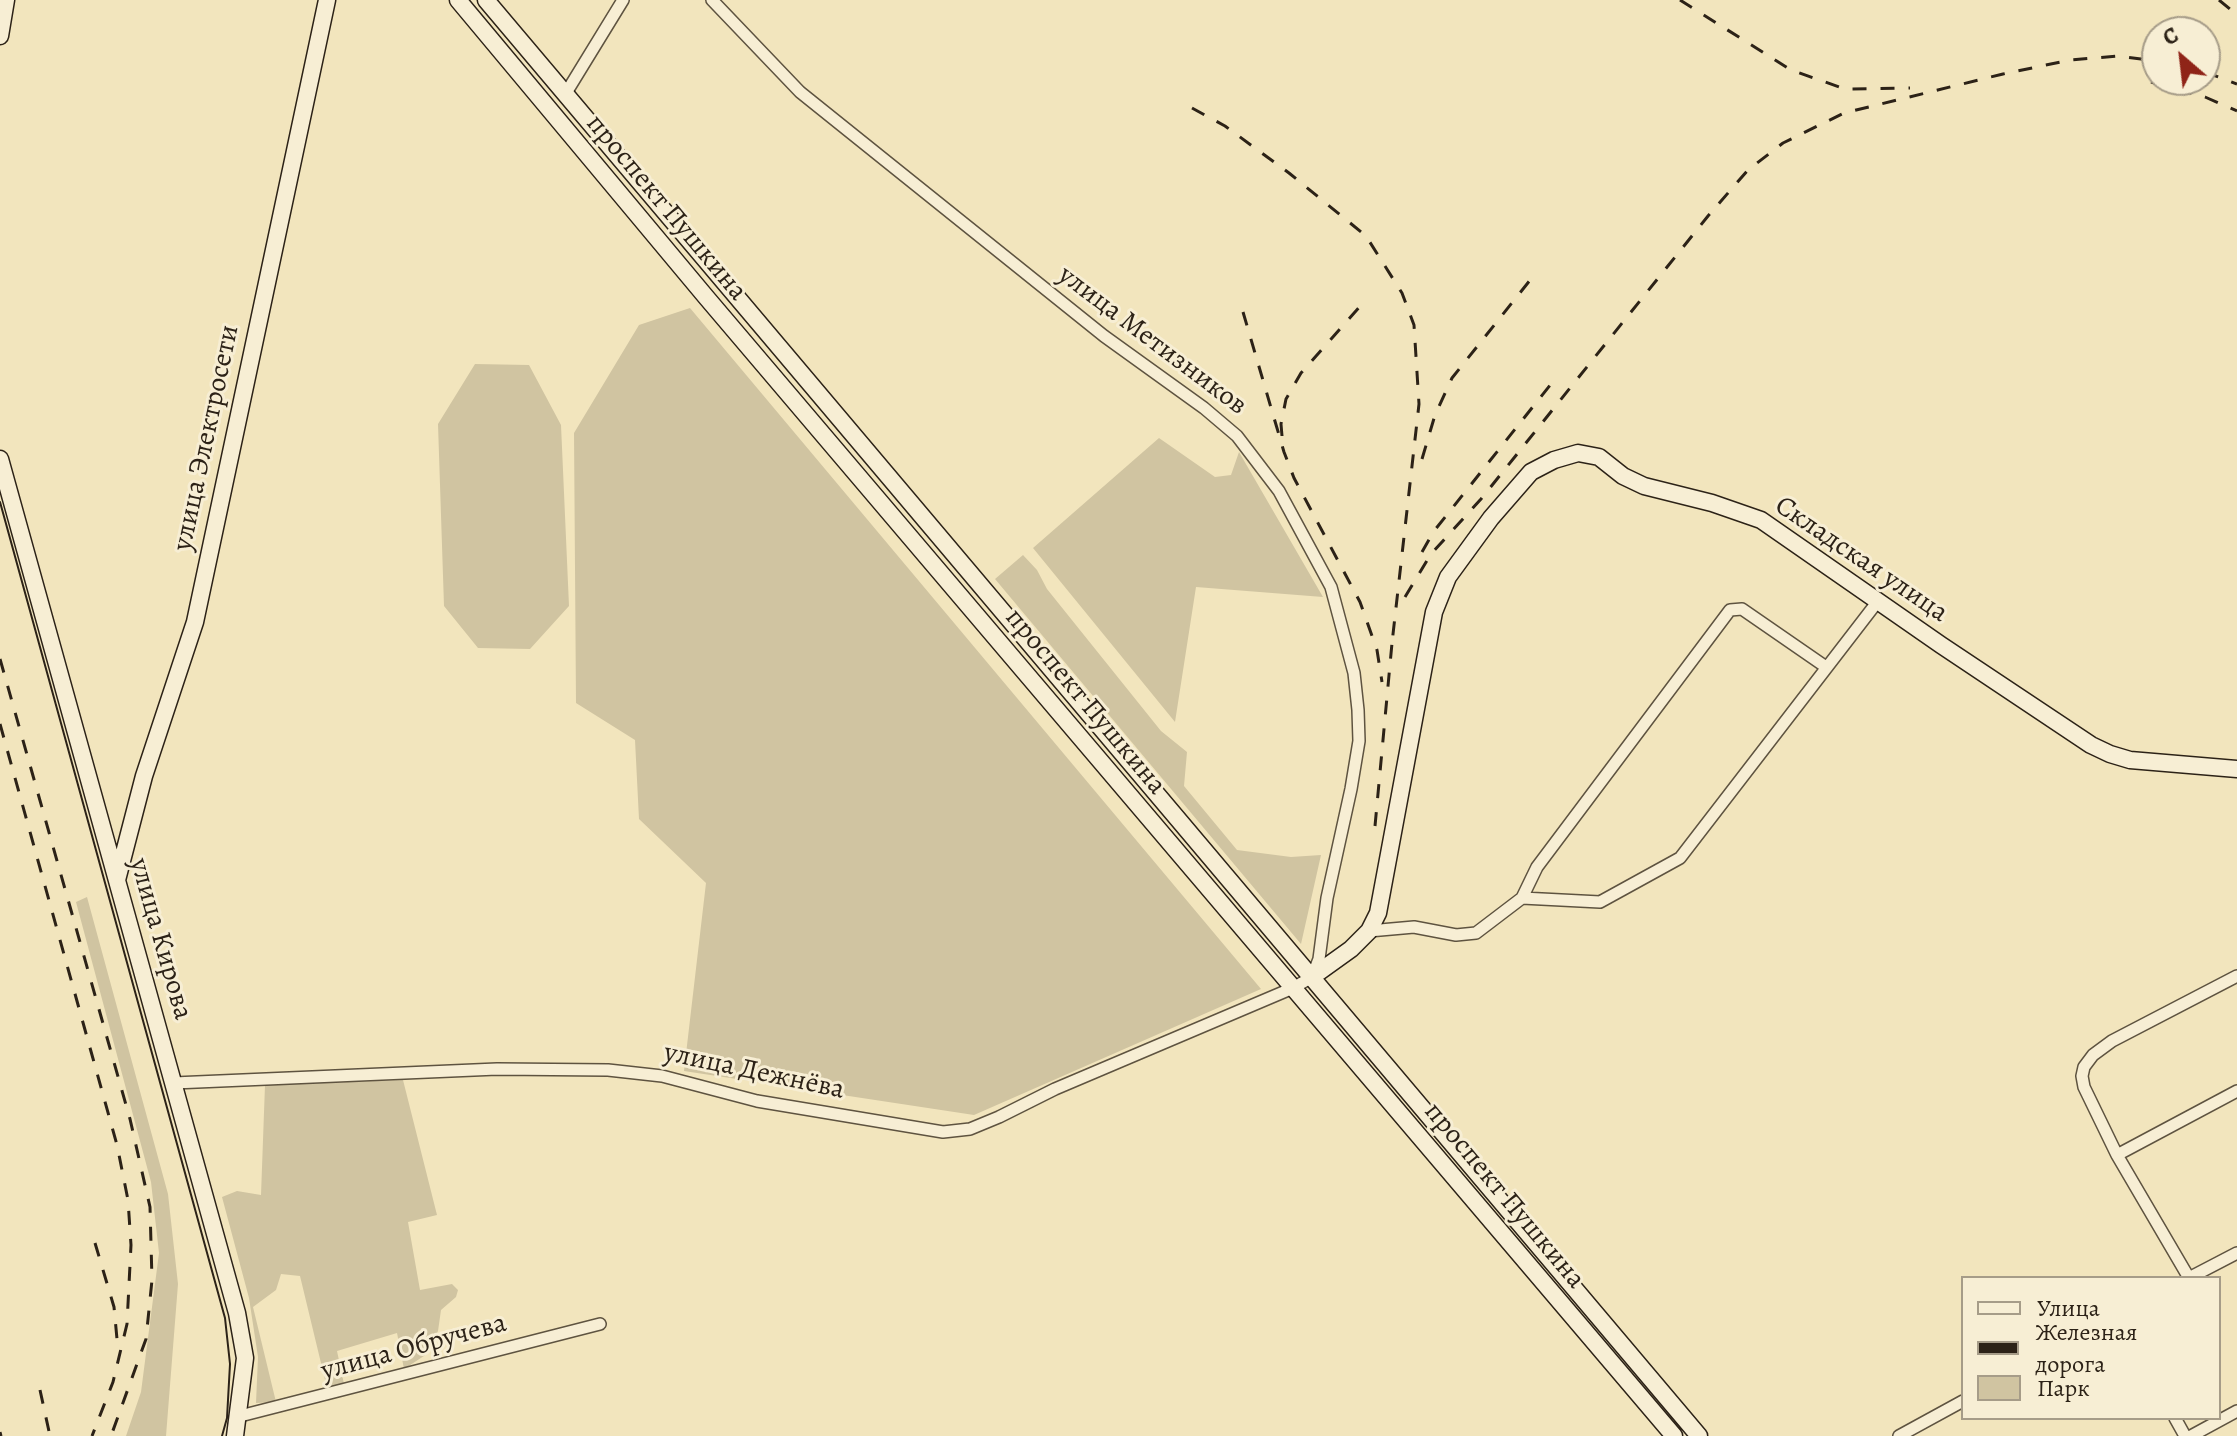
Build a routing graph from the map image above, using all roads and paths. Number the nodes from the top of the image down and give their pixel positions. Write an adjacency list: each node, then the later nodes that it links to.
1 (6, 0): 7 (main road)
2 (327, 0): 15 (main road, улица Электросети)
3 (458, 0): 10 (main road, проспект Пушкина)
4 (486, 0): 8 (main road, проспект Пушкина)
5 (623, 0): 8 (street)
6 (712, 0): 19 (street, улица Метизников)
7 (0, 36)
8 (566, 93): 9 (main road, проспект Пушкина)
9 (725, 281): 10 (main road); 19 (main road, проспект Пушкина)
10 (706, 297): 20 (main road, проспект Пушкина)
11 (0, 459): 15 (main road, улица Кирова)
12 (1878, 601): 13 (street); 14 (main road, Складская улица); 17 (main road, Складская улица)
13 (1826, 667): 16 (street); 16 (street)
14 (2237, 769)
15 (116, 882): 21 (main road, улица Кирова)
16 (1522, 898): 17 (street)
17 (1369, 931): 19 (main road, Складская улица)
18 (2237, 976): 23 (street)
19 (1312, 977): 20 (street, улица Дежнёва); 33 (main road, проспект Пушкина)
20 (1293, 988): 21 (street, улица Дежнёва); 32 (main road, проспект Пушкина)
21 (174, 1083): 29 (main road, улица Кирова)
22 (2237, 1091): 23 (street)
23 (2117, 1155): 25 (street)
24 (2237, 1253): 26 (street)
25 (2188, 1276)
26 (2193, 1276)
27 (600, 1324): 29 (street, улица Обручева)
28 (1961, 1402): 34 (street)
29 (240, 1416): 31 (main road, улица Кирова)
30 (2220, 1420): 35 (street)
31 (235, 1436)
32 (1674, 1436)
33 (1699, 1436)
34 (1899, 1436)
35 (2191, 1436)

